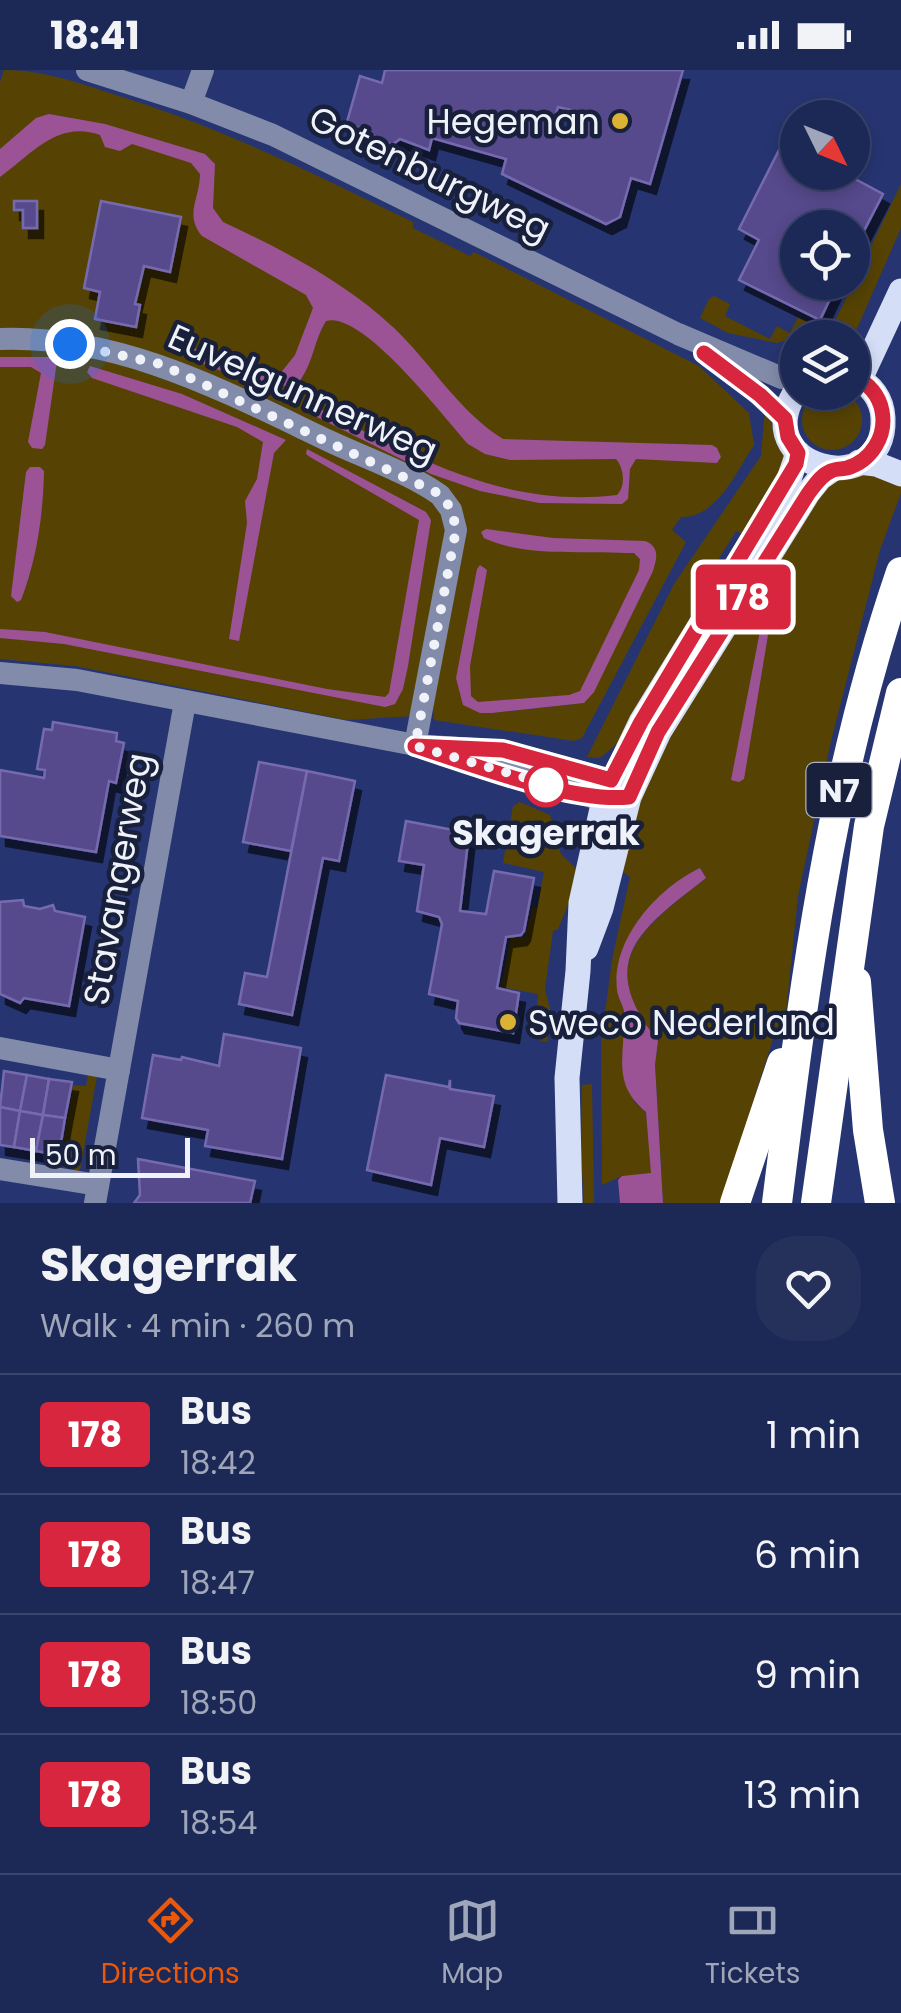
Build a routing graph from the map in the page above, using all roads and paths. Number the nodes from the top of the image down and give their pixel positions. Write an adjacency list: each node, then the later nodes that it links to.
1 (87, 70): 3 (street, Gotenburgweg)
2 (203, 70): 4 (street)
3 (156, 80): 4 (street, Gotenburgweg)
4 (191, 103): 6 (street, Gotenburgweg)
5 (901, 291): 8 (main road)
6 (678, 334): 9 (street, Gotenburgweg); 12 (street, Gotenburgweg)
7 (0, 339): 22 (street, Euvelgunnerweg)
8 (870, 350)
9 (780, 377)
10 (870, 390): 13 (main road)
11 (789, 410): 12 (main road)
12 (785, 419): 14 (main road)
13 (892, 429): 15 (main road)
14 (798, 453): 16 (main road); 23 (main road)
15 (859, 462): 16 (main road); 17 (main road)
16 (833, 469): 23 (main road)
17 (901, 474)
18 (901, 572): 25 (highway, N7)
19 (0, 672): 21 (street)
20 (901, 693): 24 (highway, N7)
21 (185, 702): 22 (street); 27 (street, Stavangerweg)
22 (415, 746): 23 (street)
23 (615, 792): 30 (main road)
24 (852, 932): 33 (highway, N7); 34 (highway, N7)
25 (800, 1014): 31 (highway, N7); 32 (highway, N7)
26 (0, 1048): 27 (street)
27 (119, 1070): 29 (street, Stavangerweg)
28 (0, 1169): 29 (street, Stavangerweg)
29 (97, 1194)
30 (570, 1203)
31 (735, 1203)
32 (777, 1203)
33 (816, 1203)
34 (880, 1203)

